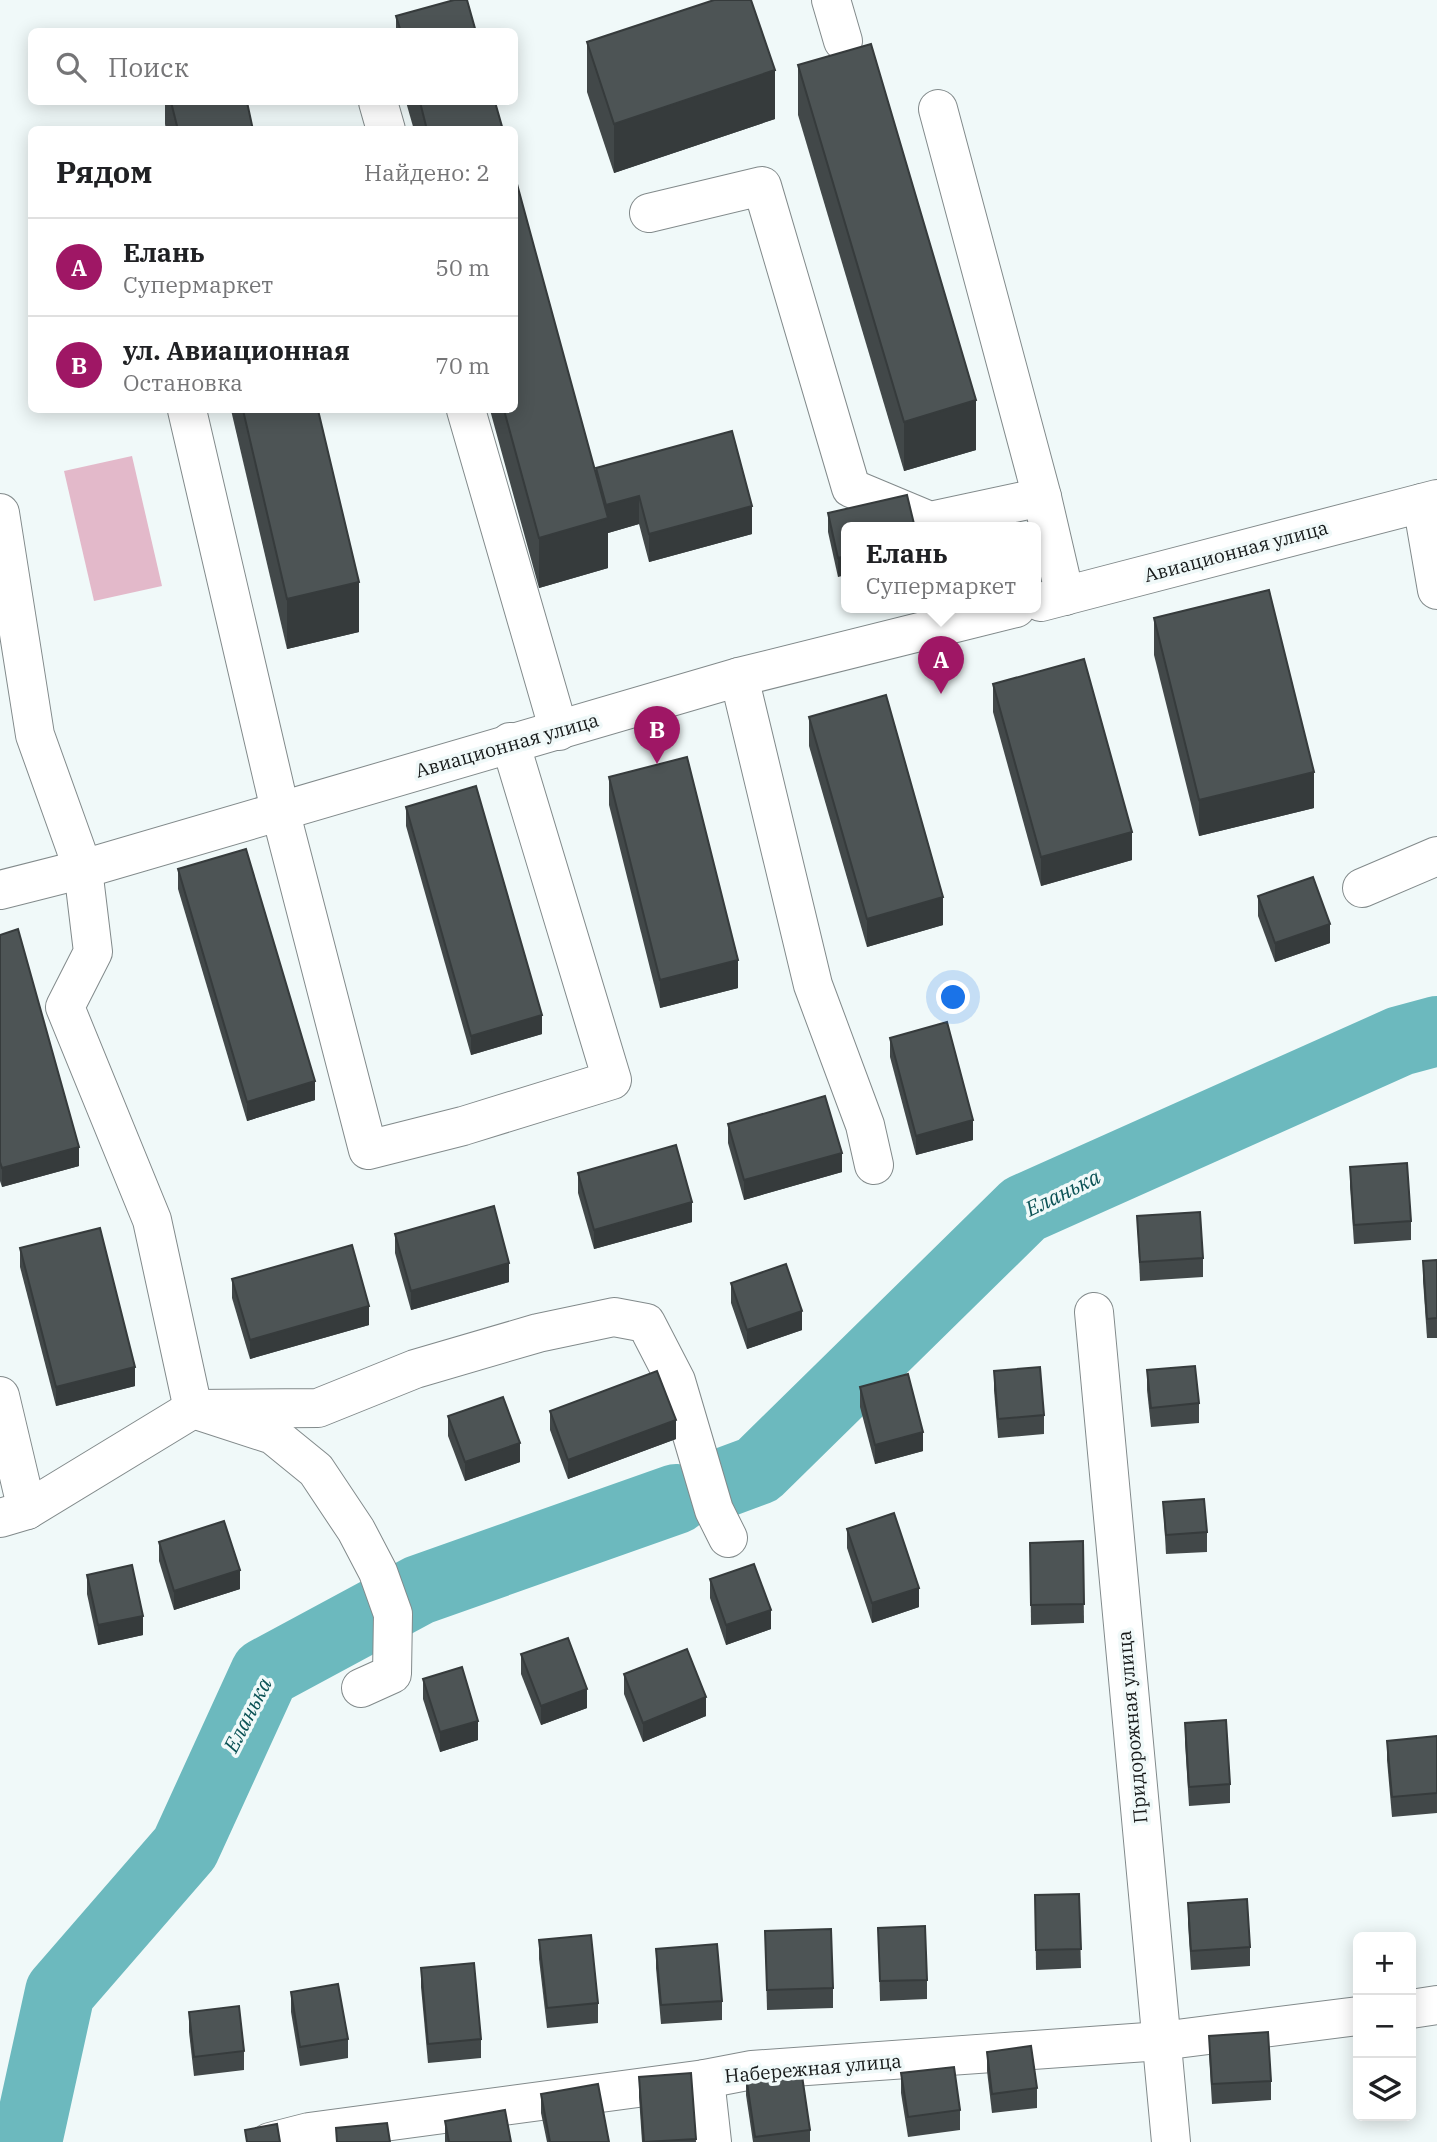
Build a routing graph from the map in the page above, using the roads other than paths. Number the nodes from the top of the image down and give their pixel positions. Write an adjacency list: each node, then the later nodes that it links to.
1 (831, 0): 2 (street)
2 (843, 41)
3 (378, 105): 5 (street)
4 (939, 109): 9 (street)
5 (385, 126)
6 (649, 214): 9 (street)
7 (188, 413): 18 (street)
8 (467, 413): 16 (street)
9 (1042, 497): 13 (street)
10 (1430, 501): 12 (street); 13 (street, Авиационная улица)
11 (0, 513): 20 (street)
12 (1437, 590)
13 (1050, 600)
14 (996, 613): 15 (street, Авиационная улица)
15 (739, 677): 16 (street, Авиационная улица); 23 (street)
16 (559, 731): 17 (street, Авиационная улица)
17 (510, 742): 18 (street, Авиационная улица); 18 (street)
18 (280, 810): 20 (street, Авиационная улица)
19 (1437, 856): 21 (street)
20 (83, 869): 22 (street, Авиационная улица); 26 (street)
21 (1362, 888)
22 (0, 890)
23 (874, 1165)
24 (1094, 1312): 33 (street, Придорожная улица)
25 (0, 1396): 27 (street)
26 (193, 1409): 27 (street); 28 (street); 29 (street)
27 (14, 1514)
28 (728, 1538)
29 (361, 1688)
30 (1437, 2005): 31 (street)
31 (1416, 2008)
32 (1353, 2017): 33 (street, Набережная улица)
33 (1161, 2041): 34 (street, Набережная улица); 37 (street, Придорожная улица)
34 (705, 2079): 35 (street, Набережная улица); 36 (street)
35 (270, 2142)
36 (712, 2142)
37 (1171, 2142)

